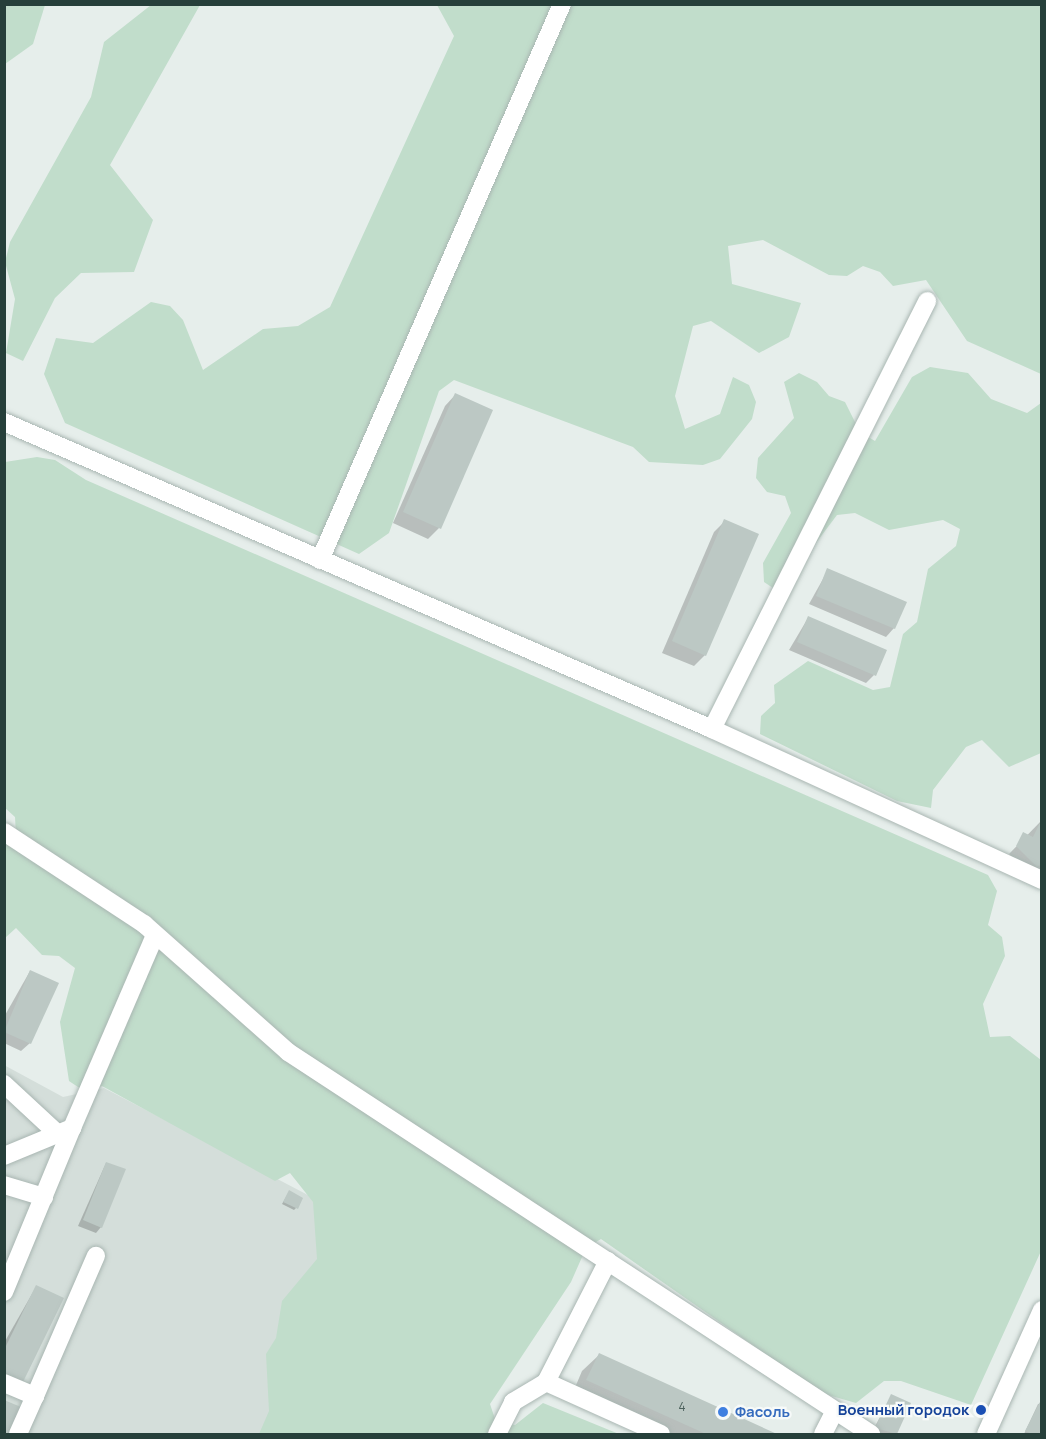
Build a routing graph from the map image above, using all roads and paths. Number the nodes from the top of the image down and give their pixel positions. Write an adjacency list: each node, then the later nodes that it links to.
1 (562, 4): 4 (street)
2 (927, 301): 5 (street)
3 (4, 422): 4 (street)
4 (320, 560): 5 (street)
5 (712, 729): 7 (street)
6 (4, 832): 8 (street)
7 (1041, 880)
8 (155, 935): 10 (street); 15 (street)
9 (4, 1084): 10 (street)
10 (65, 1131): 11 (street); 13 (street)
11 (4, 1156)
12 (4, 1185): 13 (street)
13 (44, 1197): 16 (street)
14 (96, 1256): 20 (street)
15 (608, 1261): 18 (street); 21 (street)
16 (4, 1292)
17 (1041, 1310): 27 (street)
18 (546, 1382): 23 (street); 24 (street)
19 (4, 1383): 20 (street)
20 (36, 1396): 22 (street)
21 (834, 1412): 25 (street); 26 (street)
22 (18, 1434)
23 (497, 1434)
24 (661, 1434)
25 (823, 1434)
26 (871, 1434)
27 (986, 1434)

